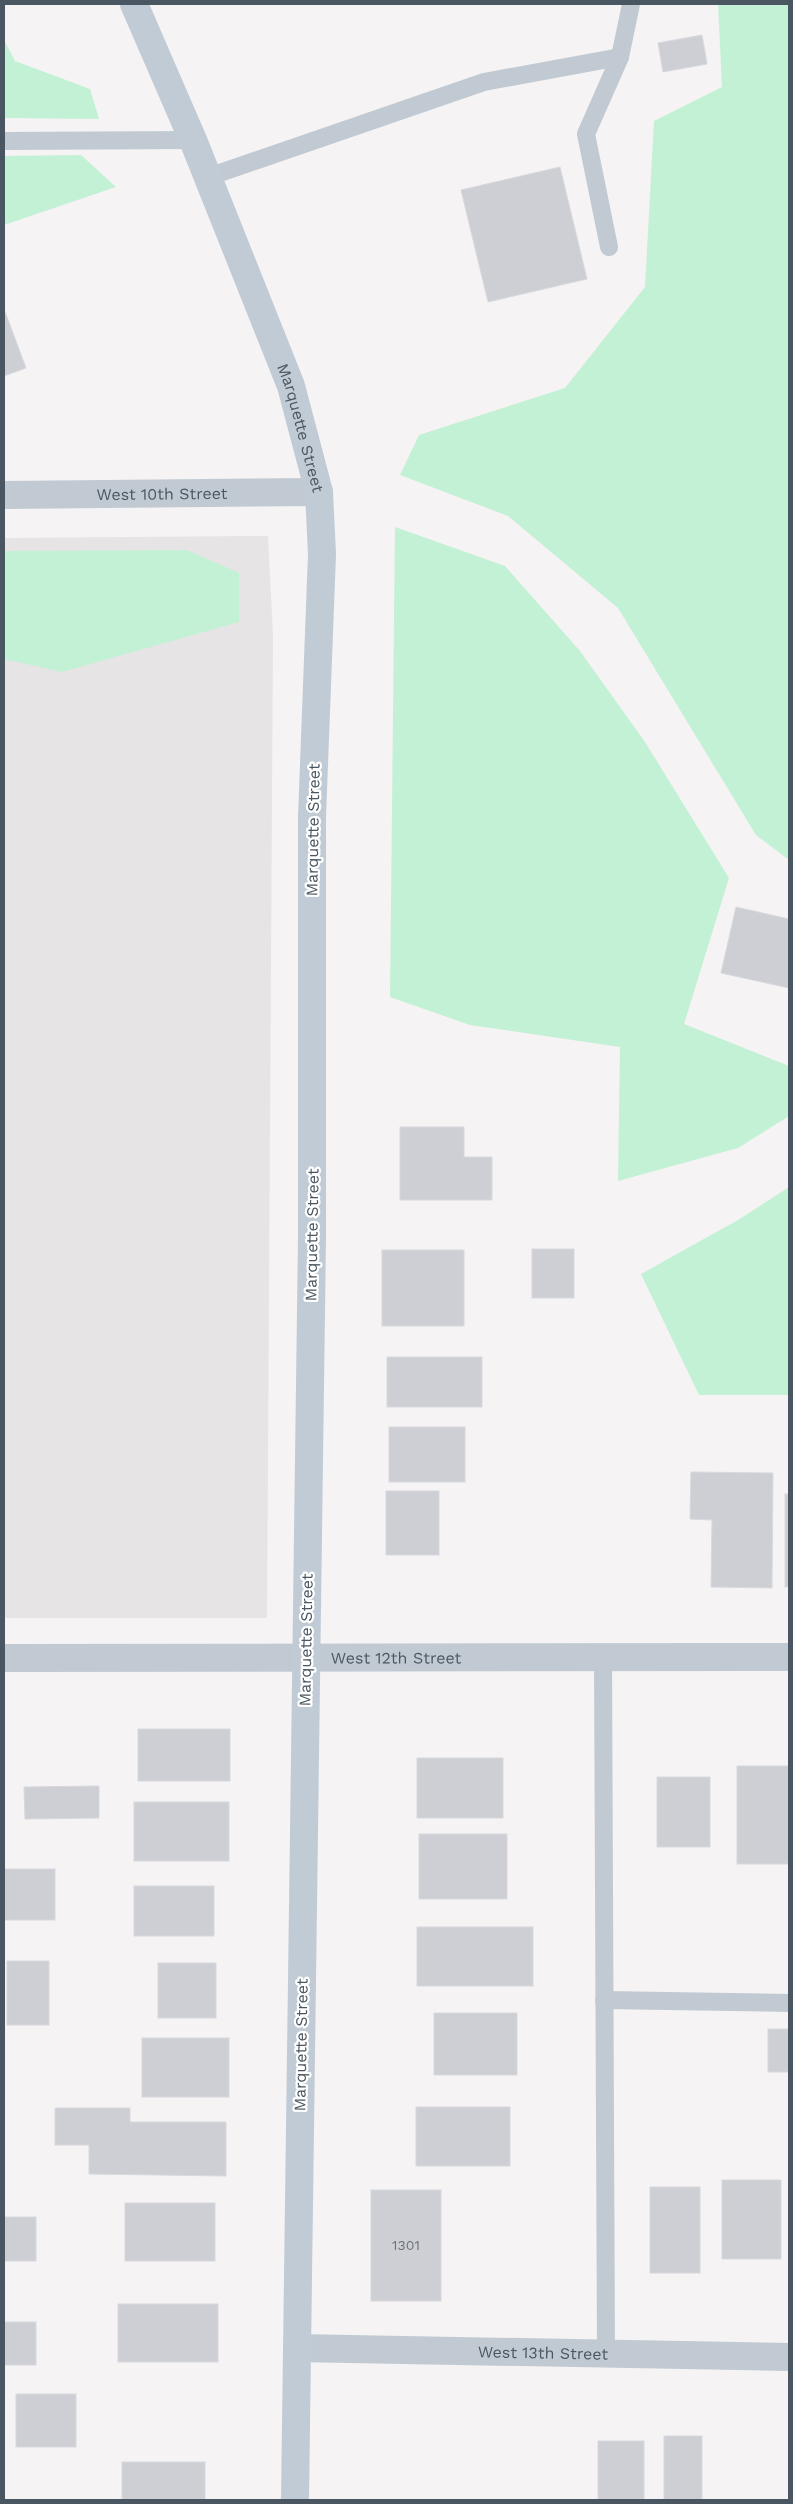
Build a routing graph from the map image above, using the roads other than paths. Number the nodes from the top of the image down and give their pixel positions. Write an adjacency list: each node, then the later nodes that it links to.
1 (134, 4): 4 (street, Marquette Street)
2 (632, 4): 3 (lane)
3 (620, 58): 6 (lane); 7 (lane)
4 (193, 140): 5 (lane); 6 (street, Marquette Street)
5 (4, 141)
6 (208, 178): 8 (street, Marquette Street)
7 (609, 247)
8 (320, 492): 9 (street, West 10th Street); 10 (street, Marquette Street)
9 (4, 495)
10 (306, 1656): 11 (street, West 12th Street); 13 (street, West 12th Street); 16 (street, Marquette Street)
11 (603, 1656): 12 (street, West 12th Street); 14 (lane)
12 (789, 1657)
13 (4, 1658)
14 (604, 2000): 15 (lane); 17 (lane)
15 (789, 2003)
16 (297, 2348): 17 (street, West 13th Street); 19 (street, Marquette Street)
17 (606, 2354): 18 (street, West 13th Street)
18 (789, 2357)
19 (294, 2500)

